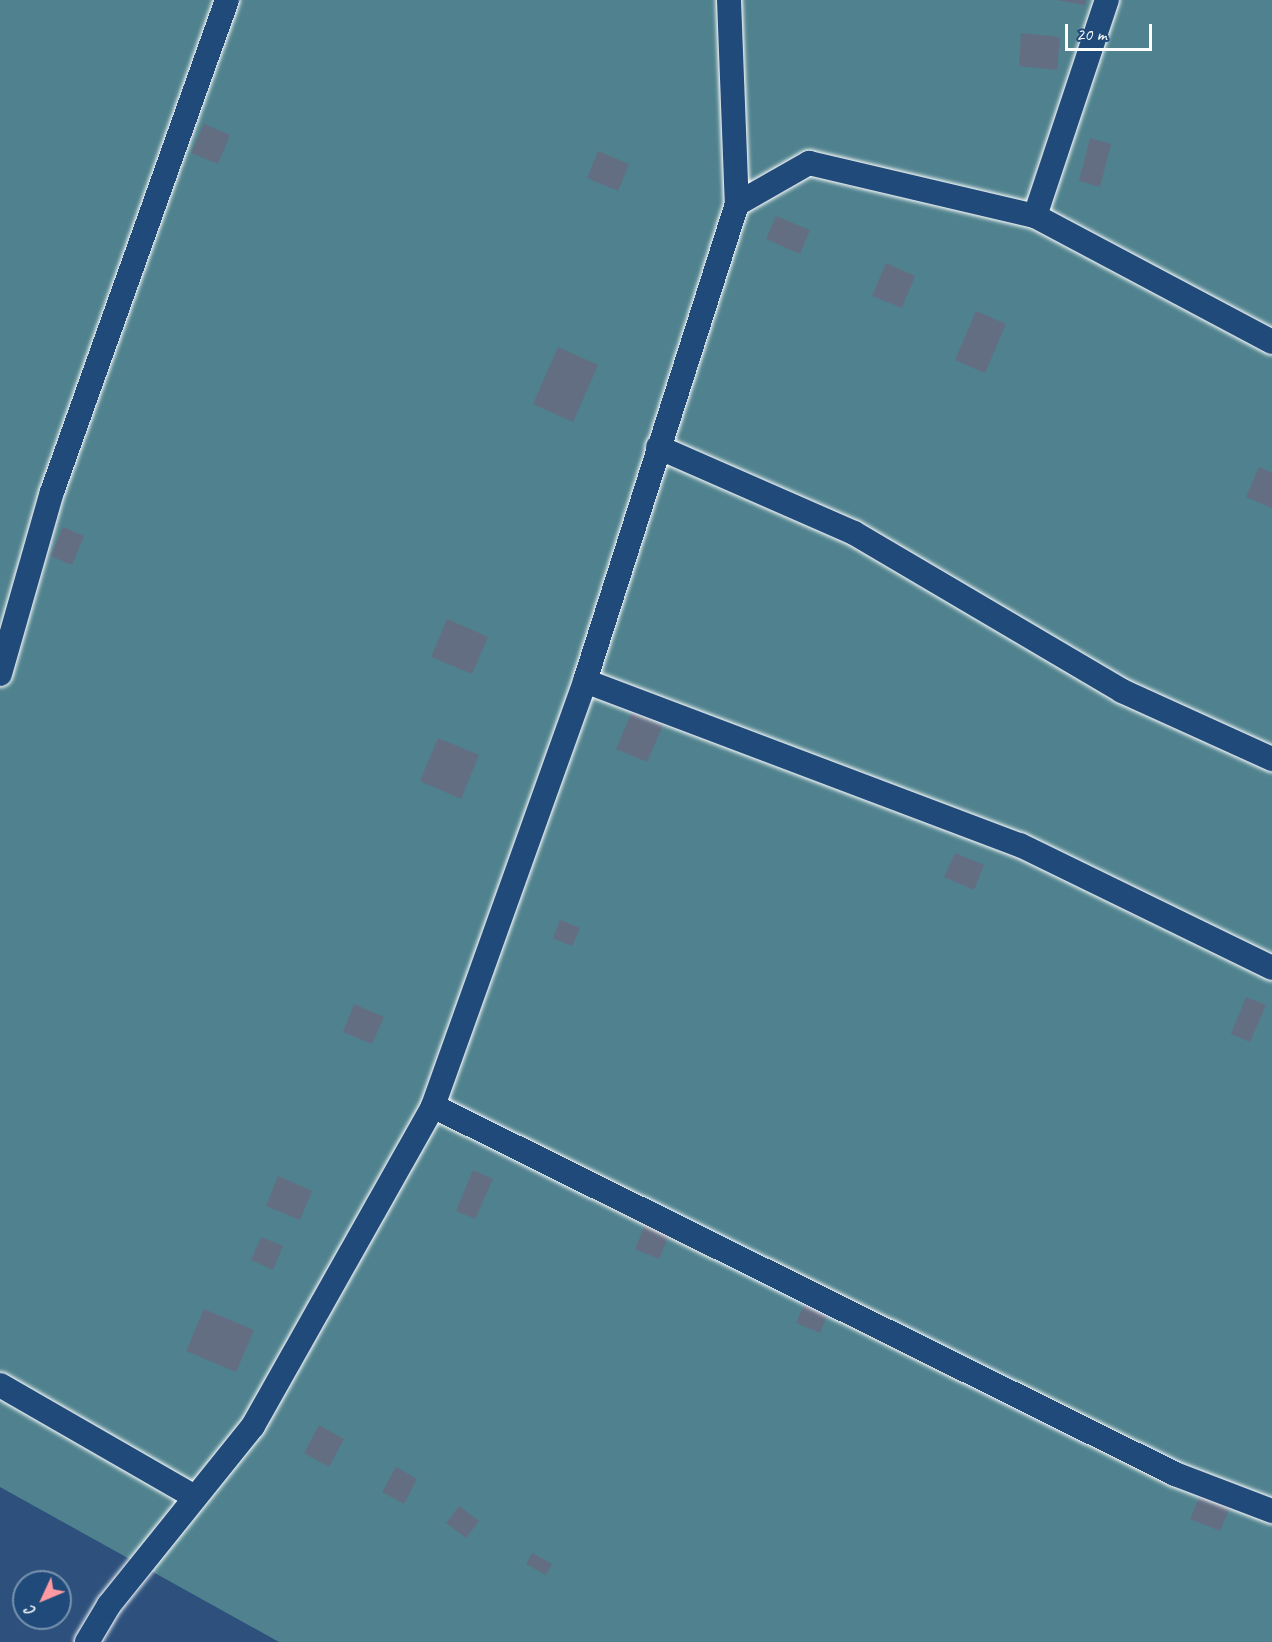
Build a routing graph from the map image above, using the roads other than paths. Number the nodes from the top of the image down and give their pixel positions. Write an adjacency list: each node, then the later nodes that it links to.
1 (227, 0): 8 (street)
2 (729, 0): 4 (street)
3 (1107, 0): 5 (street)
4 (737, 204): 5 (street); 7 (street)
5 (1035, 216): 6 (street)
6 (1272, 342)
7 (658, 447): 9 (street); 10 (street)
8 (0, 674)
9 (585, 681): 11 (street); 12 (street)
10 (1272, 759)
11 (1272, 968)
12 (433, 1106): 14 (street); 15 (street)
13 (0, 1385): 14 (street)
14 (195, 1497): 16 (street)
15 (1272, 1511)
16 (87, 1642)

